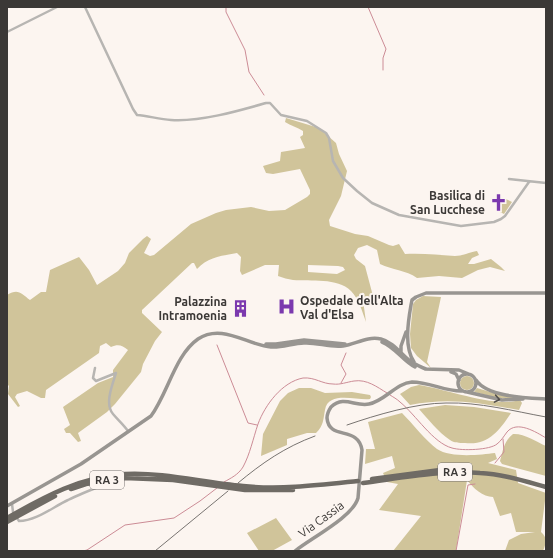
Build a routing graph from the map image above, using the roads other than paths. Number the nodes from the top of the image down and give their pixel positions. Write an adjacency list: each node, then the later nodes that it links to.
1 (57, 7): 3 (street)
2 (85, 7): 5 (street)
3 (7, 32)
4 (509, 179): 5 (street)
5 (529, 182): 6 (street)
6 (546, 183)
7 (546, 293): 8 (main road)
8 (412, 300): 12 (main road); 15 (main road)
9 (366, 340): 11 (main road); 13 (main road); 15 (main road)
10 (253, 342): 11 (main road); 11 (main road); 25 (main road)
11 (352, 343)
12 (402, 344): 13 (main road); 14 (main road)
13 (394, 347): 14 (main road)
14 (401, 353): 15 (main road)
15 (412, 364): 17 (main road)
16 (95, 368): 25 (street)
17 (448, 371): 18 (main road); 20 (main road)
18 (471, 375): 19 (main road, Via Cassia); 20 (main road)
19 (476, 380): 22 (main road); 23 (main road, Via Cassia)
20 (458, 382): 21 (main road); 22 (main road)
21 (447, 389): 22 (main road, Via Cassia); 37 (main road, Via Cassia)
22 (465, 392): 23 (main road, Via Cassia, one-way to 23)
23 (526, 398): 24 (main road, Via Cassia)
24 (546, 399)
25 (128, 431): 31 (main road)
26 (360, 482): 28 (highway, RA 3); 29 (highway, RA 3); 30 (highway, RA 3)
27 (106, 484): 35 (street)
28 (546, 484)
29 (215, 485): 34 (highway, RA 3); 36 (highway, RA 3)
30 (546, 487)
31 (12, 504): 32 (main road); 33 (street)
32 (7, 506)
33 (13, 512)
34 (7, 518)
35 (17, 518)
36 (7, 522)
37 (295, 551)

